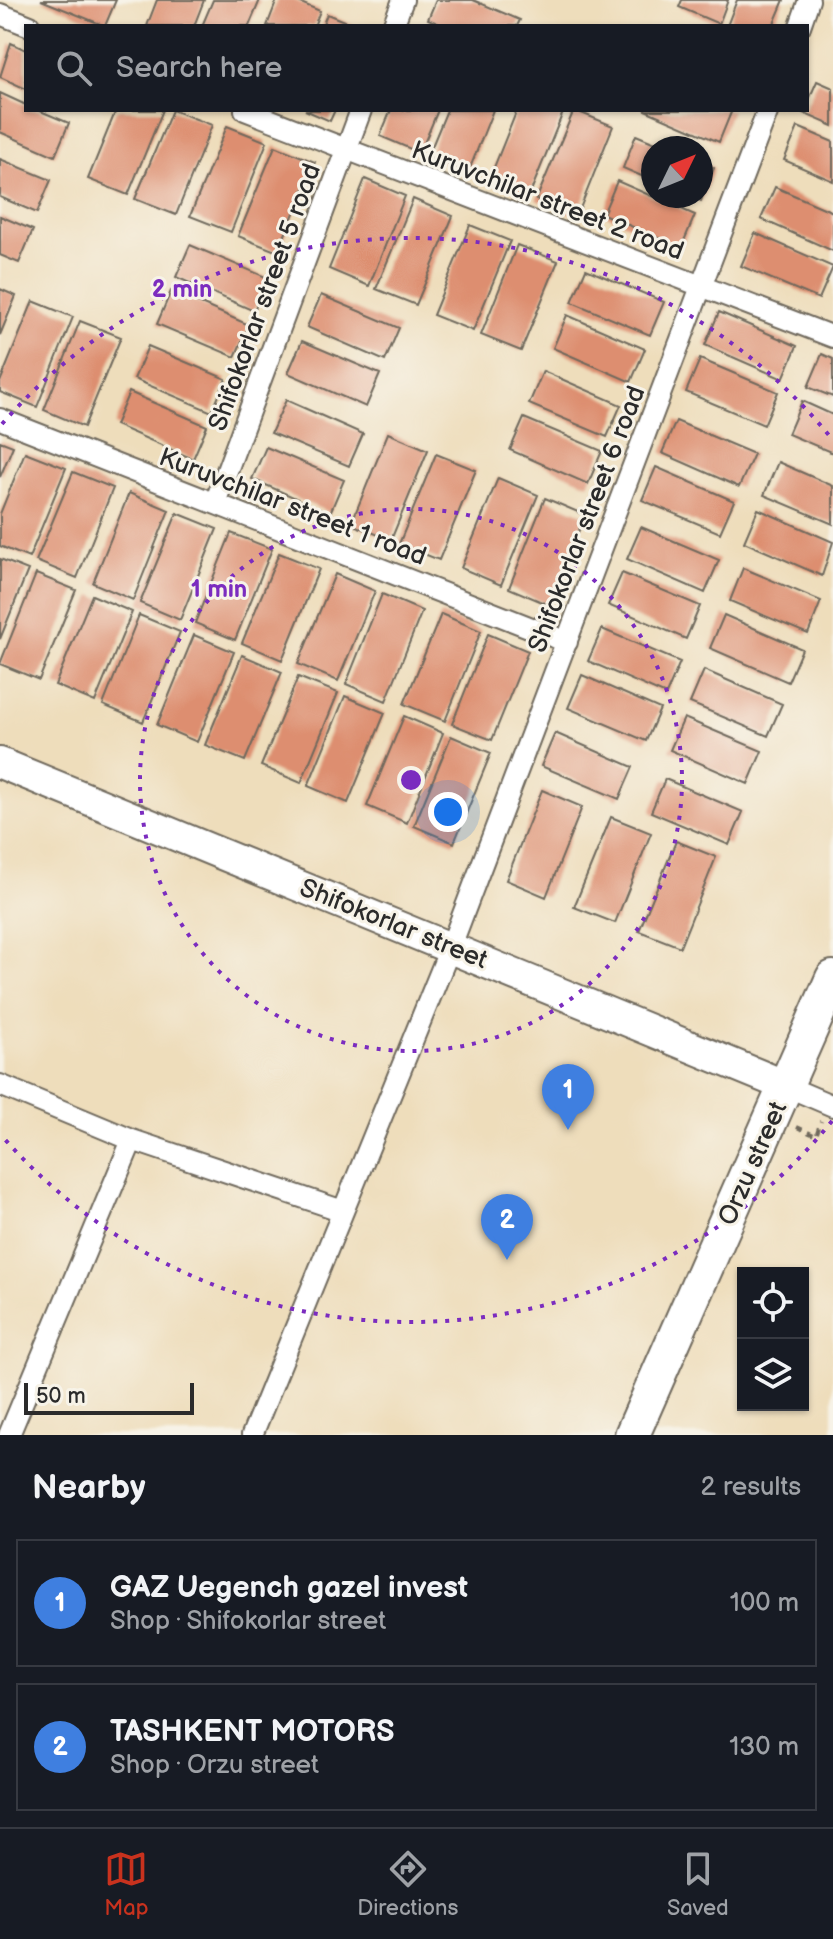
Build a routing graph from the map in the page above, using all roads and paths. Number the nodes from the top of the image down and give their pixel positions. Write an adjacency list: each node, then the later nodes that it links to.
1 (403, 0): 5 (street)
2 (809, 0): 6 (street)
3 (0, 14): 4 (street)
4 (25, 24)
5 (394, 24)
6 (801, 24)
7 (250, 112): 10 (street, Kuruvchilar street 2 road)
8 (360, 112): 10 (street, Shifokorlar street 5 road)
9 (767, 112): 11 (street, Shifokorlar street 6 road)
10 (346, 149): 11 (street, Kuruvchilar street 2 road); 14 (street, Shifokorlar street 5 road)
11 (703, 288): 12 (street, Kuruvchilar street 2 road); 15 (street, Shifokorlar street 6 road)
12 (833, 337)
13 (0, 419): 14 (street, Kuruvchilar street 1 road)
14 (215, 503): 15 (street, Kuruvchilar street 1 road)
15 (567, 642): 17 (street, Shifokorlar street 6 road)
16 (0, 763): 17 (street, Shifokorlar street)
17 (451, 946): 20 (street, Shifokorlar street); 23 (street, Shifokorlar street 6 road)
18 (833, 978): 20 (main road, Orzu street)
19 (0, 1085): 22 (street)
20 (786, 1086): 21 (street); 26 (main road, Orzu street)
21 (833, 1106)
22 (132, 1140): 23 (street); 24 (street)
23 (343, 1211): 25 (street, Shifokorlar street 6 road)
24 (9, 1435)
25 (252, 1435)
26 (632, 1435)

